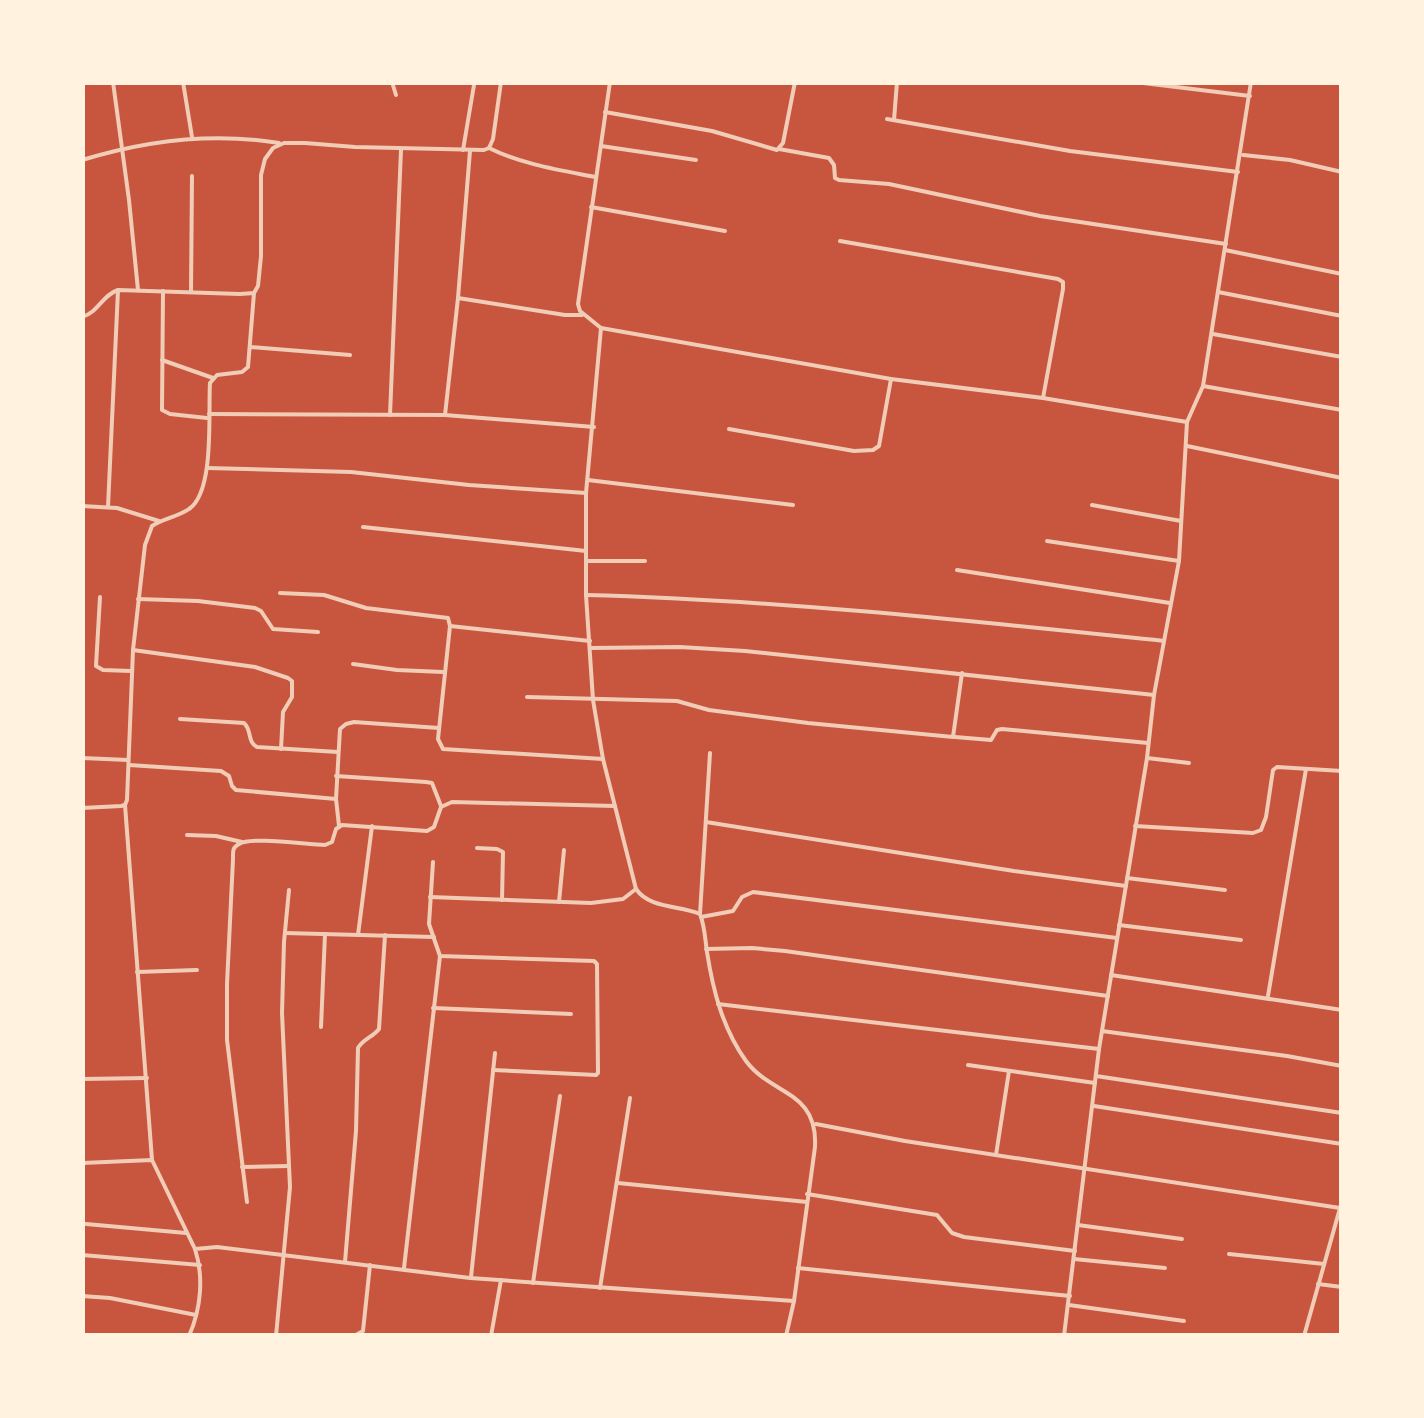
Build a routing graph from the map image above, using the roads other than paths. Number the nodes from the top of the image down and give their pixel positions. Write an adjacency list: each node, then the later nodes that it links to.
1 (113, 82): 17 (street)
2 (182, 82): 14 (street)
3 (392, 82): 11 (street)
4 (502, 82): 19 (street)
5 (610, 82): 13 (street)
6 (796, 82): 20 (street)
7 (898, 82): 26 (street)
8 (1135, 82): 12 (street)
9 (1251, 82): 12 (street)
10 (474, 85): 21 (street)
11 (396, 94)
12 (1250, 96): 23 (street)
13 (605, 112): 16 (street); 20 (street)
14 (192, 137): 15 (street); 17 (street)
15 (284, 143): 18 (street); 40 (street)
16 (601, 146): 25 (street); 29 (street)
17 (122, 147): 24 (street); 36 (street)
18 (402, 148): 21 (street); 56 (street)
19 (489, 148): 22 (street); 29 (street)
20 (779, 149): 33 (street)
21 (463, 150): 22 (street)
22 (470, 151): 41 (street)
23 (1241, 155): 26 (street); 27 (street)
24 (82, 160)
25 (696, 160)
26 (1238, 172): 33 (street)
27 (1342, 172)
28 (192, 176): 38 (street)
29 (595, 177): 30 (street)
30 (591, 207): 31 (street); 42 (street)
31 (725, 231)
32 (840, 241): 54 (street)
33 (1226, 247): 34 (street); 39 (street)
34 (1342, 274)
35 (118, 290): 36 (street); 44 (street); 70 (street)
36 (138, 290): 37 (street)
37 (163, 291): 38 (street); 50 (street)
38 (191, 292): 40 (street)
39 (1218, 292): 43 (street); 46 (street)
40 (254, 293): 47 (street)
41 (458, 298): 42 (street); 57 (street)
42 (585, 316): 45 (street)
43 (1342, 316)
44 (82, 317)
45 (601, 328): 52 (street); 60 (street)
46 (1211, 334): 49 (street); 53 (street)
47 (250, 347): 48 (street); 51 (street)
48 (350, 354)
49 (1342, 357)
50 (162, 360): 51 (street); 58 (street)
51 (213, 378): 58 (street)
52 (891, 380): 54 (street); 61 (street)
53 (1203, 386): 55 (street); 59 (street)
54 (1043, 398): 59 (street)
55 (1342, 410)
56 (390, 415): 57 (street); 58 (street)
57 (445, 415): 60 (street)
58 (209, 416): 63 (street)
59 (1187, 422): 62 (street)
60 (594, 427): 65 (street)
61 (729, 429)
62 (1186, 446): 64 (street); 71 (street)
63 (207, 468): 66 (street); 72 (street)
64 (1342, 478)
65 (588, 480): 66 (street); 67 (street)
66 (586, 493): 75 (street)
67 (793, 505)
68 (1092, 505): 71 (street)
69 (82, 506): 70 (street)
70 (108, 507): 72 (street)
71 (1181, 521): 77 (street)
72 (159, 522): 83 (street)
73 (363, 528): 75 (street)
74 (1047, 541): 77 (street)
75 (586, 551): 78 (street)
76 (646, 561): 78 (street)
77 (1178, 561): 84 (street)
78 (586, 562): 81 (street)
79 (957, 570): 84 (street)
80 (280, 593): 85 (street)
81 (586, 595): 87 (street); 88 (street)
82 (100, 597): 91 (street)
83 (138, 599): 86 (street); 89 (street)
84 (1170, 603): 87 (street)
85 (450, 626): 88 (street); 92 (street)
86 (318, 632)
87 (1164, 641): 94 (street)
88 (591, 645): 93 (street); 96 (street)
89 (133, 650): 91 (street); 101 (street)
90 (353, 664): 92 (street)
91 (132, 672): 107 (street)
92 (445, 672): 98 (street)
93 (962, 673): 94 (street); 99 (street)
94 (1154, 695): 100 (street)
95 (527, 696): 96 (street)
96 (593, 700): 99 (street); 106 (street)
97 (180, 718): 101 (street)
98 (439, 728): 102 (street); 106 (street)
99 (954, 736): 100 (street)
100 (1148, 744): 105 (street)
101 (282, 749): 102 (street)
102 (338, 752): 111 (street)
103 (710, 753): 117 (street)
104 (82, 758): 107 (street)
105 (1147, 758): 108 (street); 120 (street)
106 (603, 759): 115 (street)
107 (129, 763): 112 (street); 113 (street)
108 (1190, 763)
109 (1306, 769): 110 (street); 120 (street); 149 (street)
110 (1342, 771)
111 (336, 776): 112 (street); 114 (street)
112 (336, 799): 118 (street)
113 (125, 805): 116 (street); 146 (street)
114 (441, 806): 115 (street); 119 (street)
115 (615, 806): 128 (street)
116 (82, 808)
117 (706, 822): 127 (street); 134 (street)
118 (339, 826): 119 (street); 122 (street)
119 (372, 826): 138 (street)
120 (1135, 826): 126 (street)
121 (188, 835): 122 (street)
122 (243, 842): 175 (street)
123 (477, 848): 132 (street)
124 (564, 850): 133 (street)
125 (433, 862): 131 (street)
126 (1127, 878): 127 (street); 130 (street)
127 (1126, 886): 135 (street)
128 (636, 889): 133 (street); 134 (street)
129 (289, 890): 136 (street)
130 (1225, 890)
131 (430, 897): 132 (street); 140 (street)
132 (502, 900): 133 (street)
133 (559, 902)
134 (701, 916): 141 (street); 143 (street)
135 (1119, 926): 141 (street); 142 (street)
136 (285, 933): 137 (street); 174 (street)
137 (325, 934): 138 (street); 154 (street)
138 (358, 935): 139 (street)
139 (385, 935): 140 (street); 194 (street)
140 (434, 936): 144 (street)
141 (1117, 938): 147 (street)
142 (1241, 940)
143 (706, 948): 148 (street); 150 (street)
144 (440, 956): 151 (street); 160 (street)
145 (197, 970): 146 (street)
146 (137, 972): 162 (street)
147 (1111, 975): 148 (street); 149 (street)
148 (1108, 996): 155 (street)
149 (1268, 998): 152 (street)
150 (718, 1004): 156 (street); 169 (street)
151 (433, 1008): 153 (street); 198 (street)
152 (1342, 1010)
153 (571, 1014)
154 (321, 1027)
155 (1102, 1031): 156 (street); 159 (street)
156 (1099, 1050): 164 (street)
157 (495, 1053): 160 (street)
158 (968, 1066): 161 (street)
159 (1342, 1066)
160 (493, 1070): 201 (street)
161 (1009, 1071): 164 (street); 171 (street)
162 (146, 1078): 163 (street); 172 (street)
163 (82, 1079)
164 (1095, 1080): 167 (street); 168 (street)
165 (560, 1096): 203 (street)
166 (630, 1098): 177 (street)
167 (1092, 1106): 170 (street); 176 (street)
168 (1342, 1114)
169 (814, 1124): 171 (street); 178 (street)
170 (1342, 1144)
171 (996, 1155): 176 (street)
172 (152, 1160): 173 (street); 186 (street)
173 (82, 1163)
174 (290, 1166): 175 (street); 192 (street)
175 (242, 1167): 180 (street)
176 (1085, 1168): 182 (street); 184 (street)
177 (618, 1183): 181 (street); 206 (street)
178 (807, 1194): 181 (street); 189 (street)
179 (1342, 1201): 182 (street)
180 (246, 1202)
181 (807, 1202): 199 (street)
182 (1340, 1208): 185 (street)
183 (86, 1224): 186 (street)
184 (1078, 1226): 187 (street); 189 (street)
185 (1338, 1227): 195 (street)
186 (188, 1233): 188 (street)
187 (1182, 1239)
188 (195, 1248): 192 (street); 196 (street)
189 (1075, 1251): 193 (street)
190 (1228, 1254): 195 (street)
191 (82, 1255): 196 (street)
192 (283, 1255): 194 (street); 215 (street)
193 (1074, 1259): 200 (street); 208 (street)
194 (345, 1262): 197 (street)
195 (1324, 1264): 204 (street)
196 (200, 1265): 211 (street)
197 (370, 1265): 198 (street); 213 (street)
198 (404, 1268): 201 (street)
199 (798, 1268): 208 (street); 209 (street)
200 (1165, 1268)
201 (470, 1278): 202 (street)
202 (502, 1280): 203 (street); 216 (street)
203 (533, 1283): 206 (street)
204 (1318, 1284): 205 (street); 219 (street)
205 (1342, 1287)
206 (600, 1288): 209 (street)
207 (82, 1296): 211 (street)
208 (1070, 1296): 210 (street)
209 (794, 1301): 217 (street)
210 (1068, 1305): 212 (street); 218 (street)
211 (198, 1315): 214 (street)
212 (1184, 1321)
213 (359, 1335)
214 (189, 1336)
215 (276, 1336)
216 (491, 1336)
217 (786, 1336)
218 (1064, 1336)
219 (1304, 1336)

